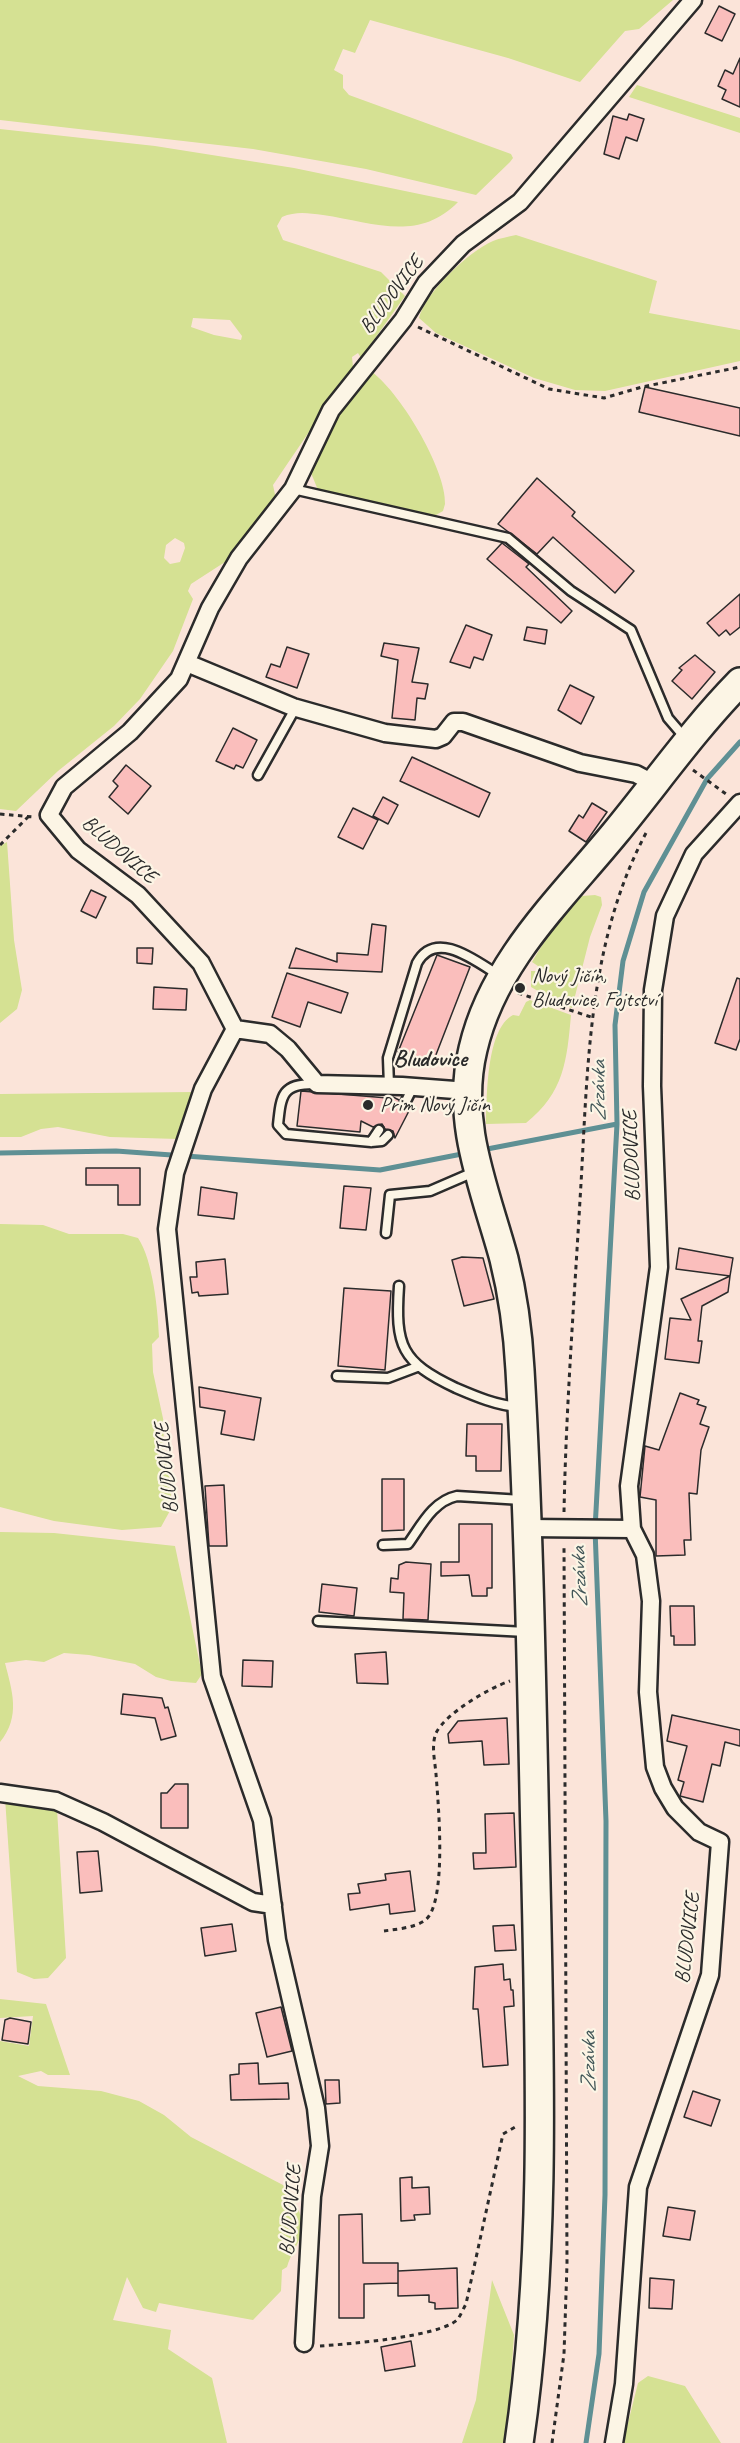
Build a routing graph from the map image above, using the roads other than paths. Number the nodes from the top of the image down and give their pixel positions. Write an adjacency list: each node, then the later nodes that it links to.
1 (693, 0): 2 (street, BLUDOVICE)
2 (293, 489): 3 (street, BLUDOVICE); 6 (lane)
3 (187, 663): 5 (street); 11 (street, BLUDOVICE)
4 (740, 682): 6 (main road)
5 (296, 707): 7 (lane); 8 (street)
6 (687, 740): 8 (main road)
7 (258, 775)
8 (653, 783): 10 (main road)
9 (736, 800): 27 (street, BLUDOVICE)
10 (501, 977): 13 (lane); 14 (main road)
11 (234, 1029): 12 (street); 32 (street, BLUDOVICE)
12 (317, 1084): 13 (street); 18 (lane)
13 (400, 1089): 14 (street); 15 (lane)
14 (468, 1091): 19 (main road)
15 (405, 1103)
16 (379, 1130): 18 (lane)
17 (388, 1135): 18 (lane)
18 (371, 1142)
19 (474, 1159): 20 (lane); 24 (main road)
20 (386, 1233)
21 (399, 1286): 22 (lane)
22 (417, 1367): 23 (lane); 24 (lane)
23 (337, 1376)
24 (522, 1408): 25 (main road)
25 (526, 1501): 26 (main road); 28 (lane)
26 (527, 1528): 27 (street); 30 (main road)
27 (625, 1529): 35 (street, BLUDOVICE)
28 (382, 1545)
29 (318, 1621): 30 (lane)
30 (530, 1632): 34 (main road)
31 (0, 1793): 32 (street)
32 (273, 1905): 33 (street, BLUDOVICE)
33 (304, 2343)
34 (519, 2443)
35 (614, 2443)

